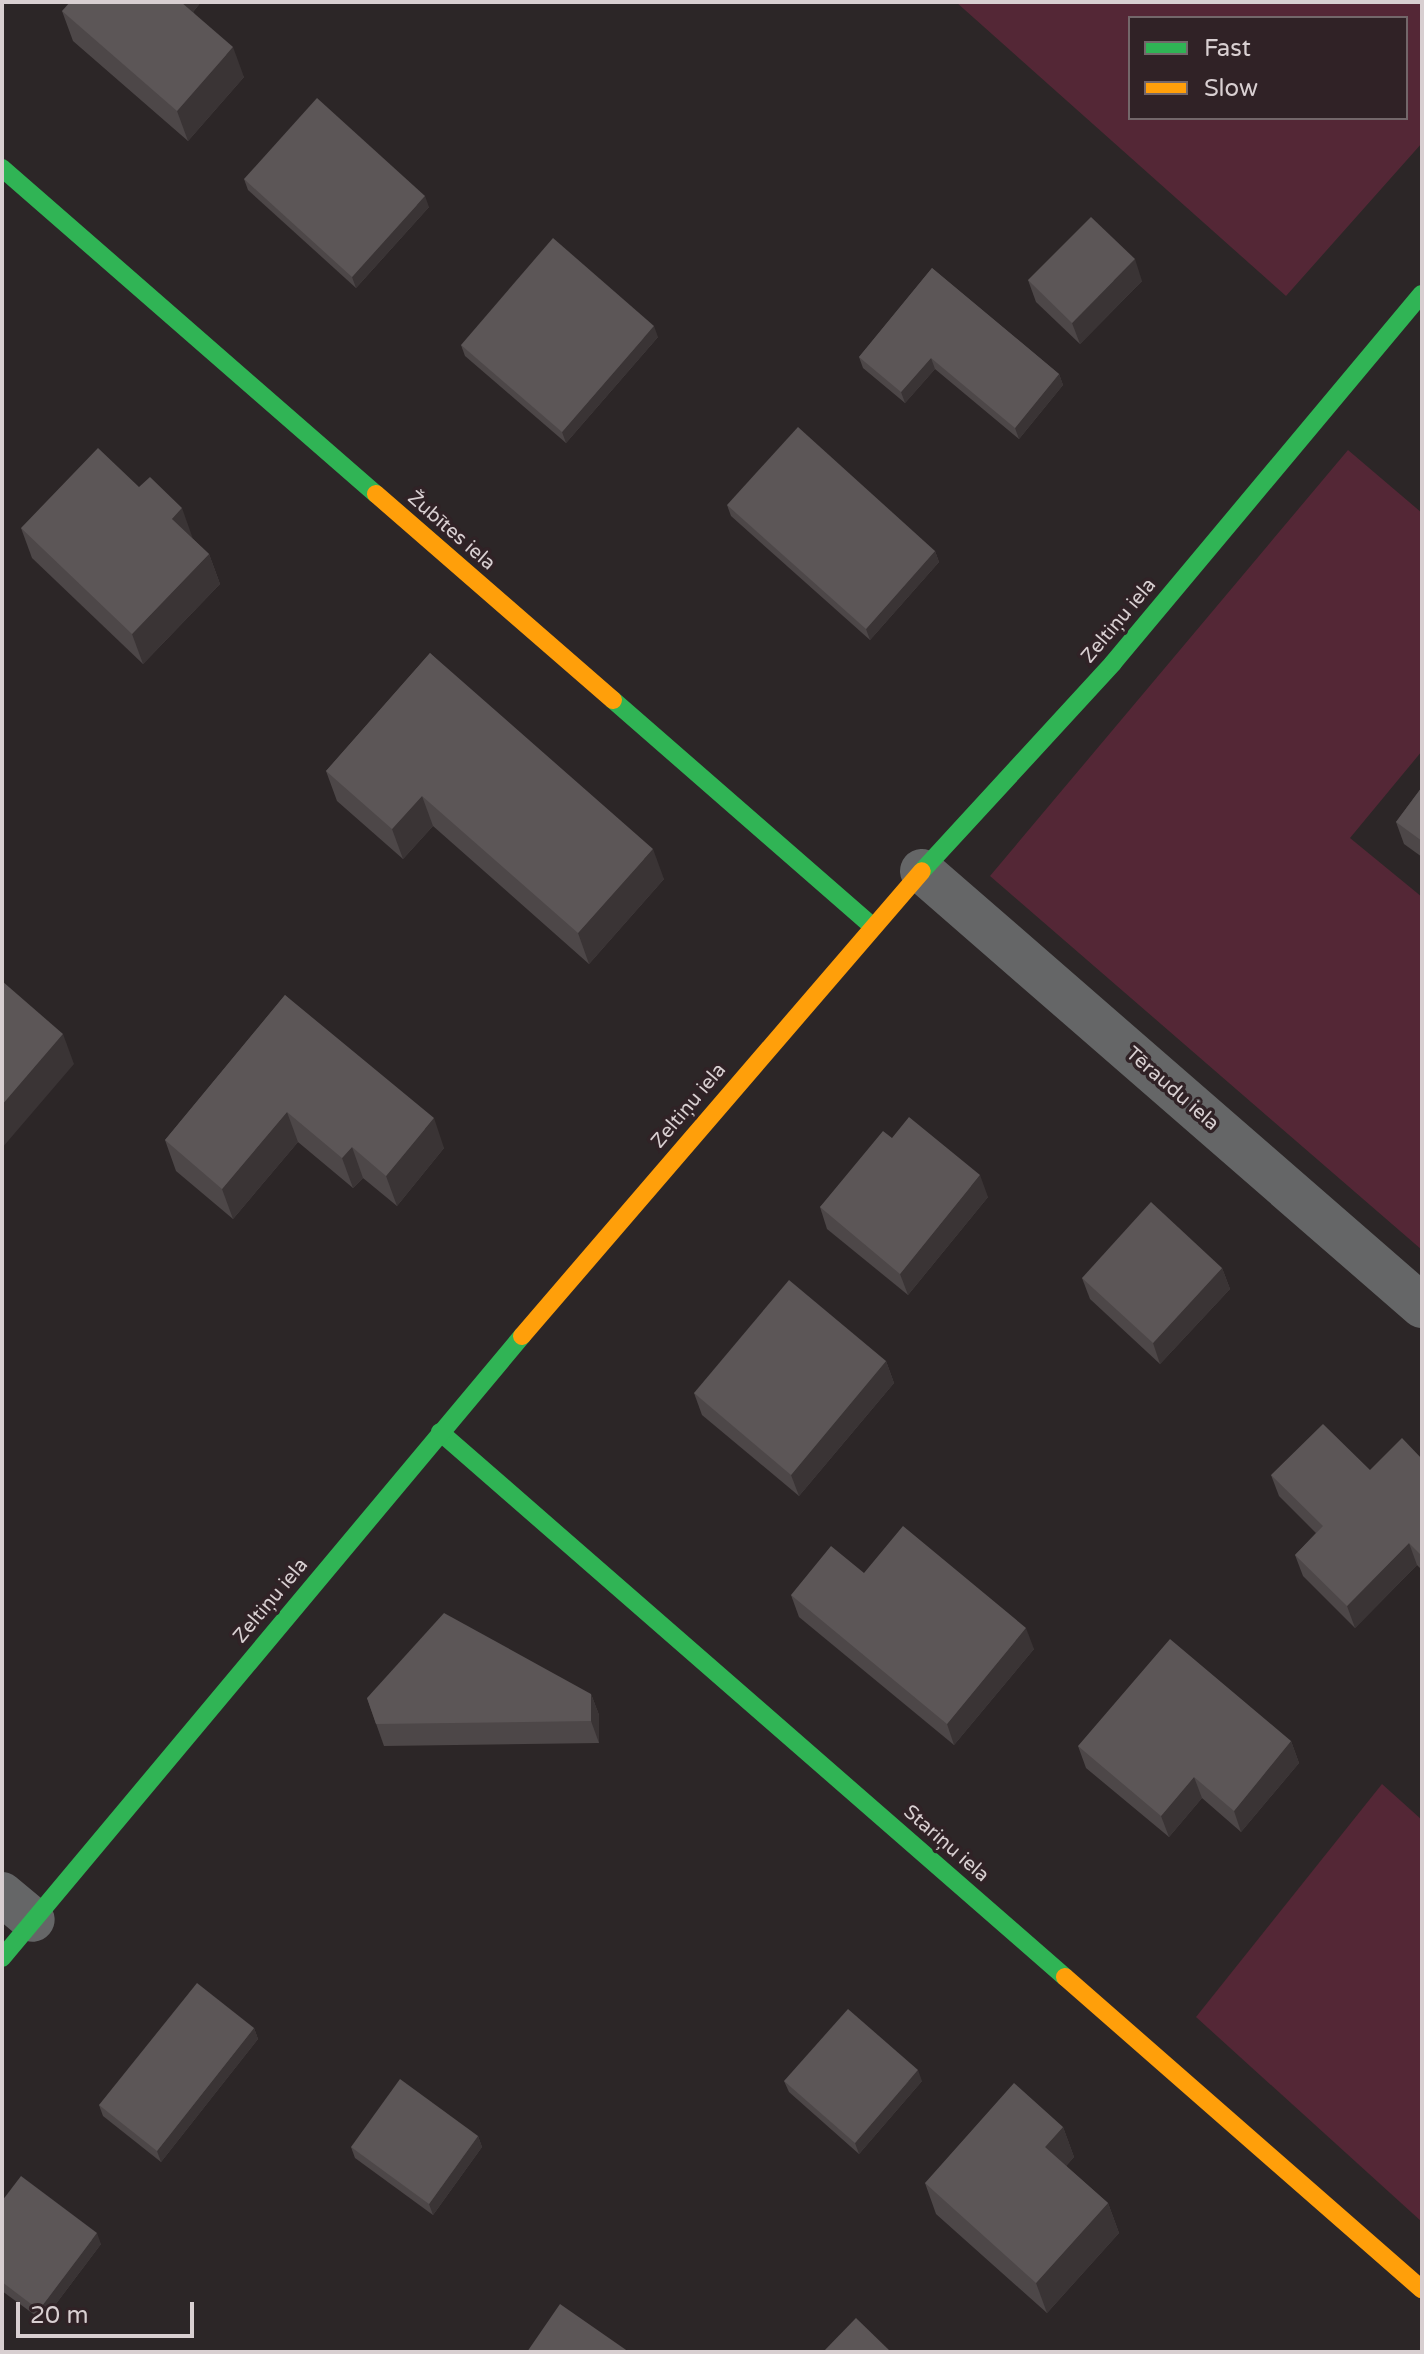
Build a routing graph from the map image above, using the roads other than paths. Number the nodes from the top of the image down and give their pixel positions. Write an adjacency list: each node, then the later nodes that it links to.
1 (2, 168): 4 (street, Žubītes iela)
2 (1422, 294): 3 (street, Zeltiņu iela)
3 (922, 871): 4 (street, Zeltiņu iela); 5 (street, Tēraudu iela)
4 (872, 926): 6 (street, Zeltiņu iela)
5 (1422, 1306)
6 (440, 1432): 7 (street, Zeltiņu iela); 9 (street, Stariņu iela)
7 (18, 1907): 8 (street, Zeltiņu iela)
8 (2, 1958)
9 (1422, 2289)

